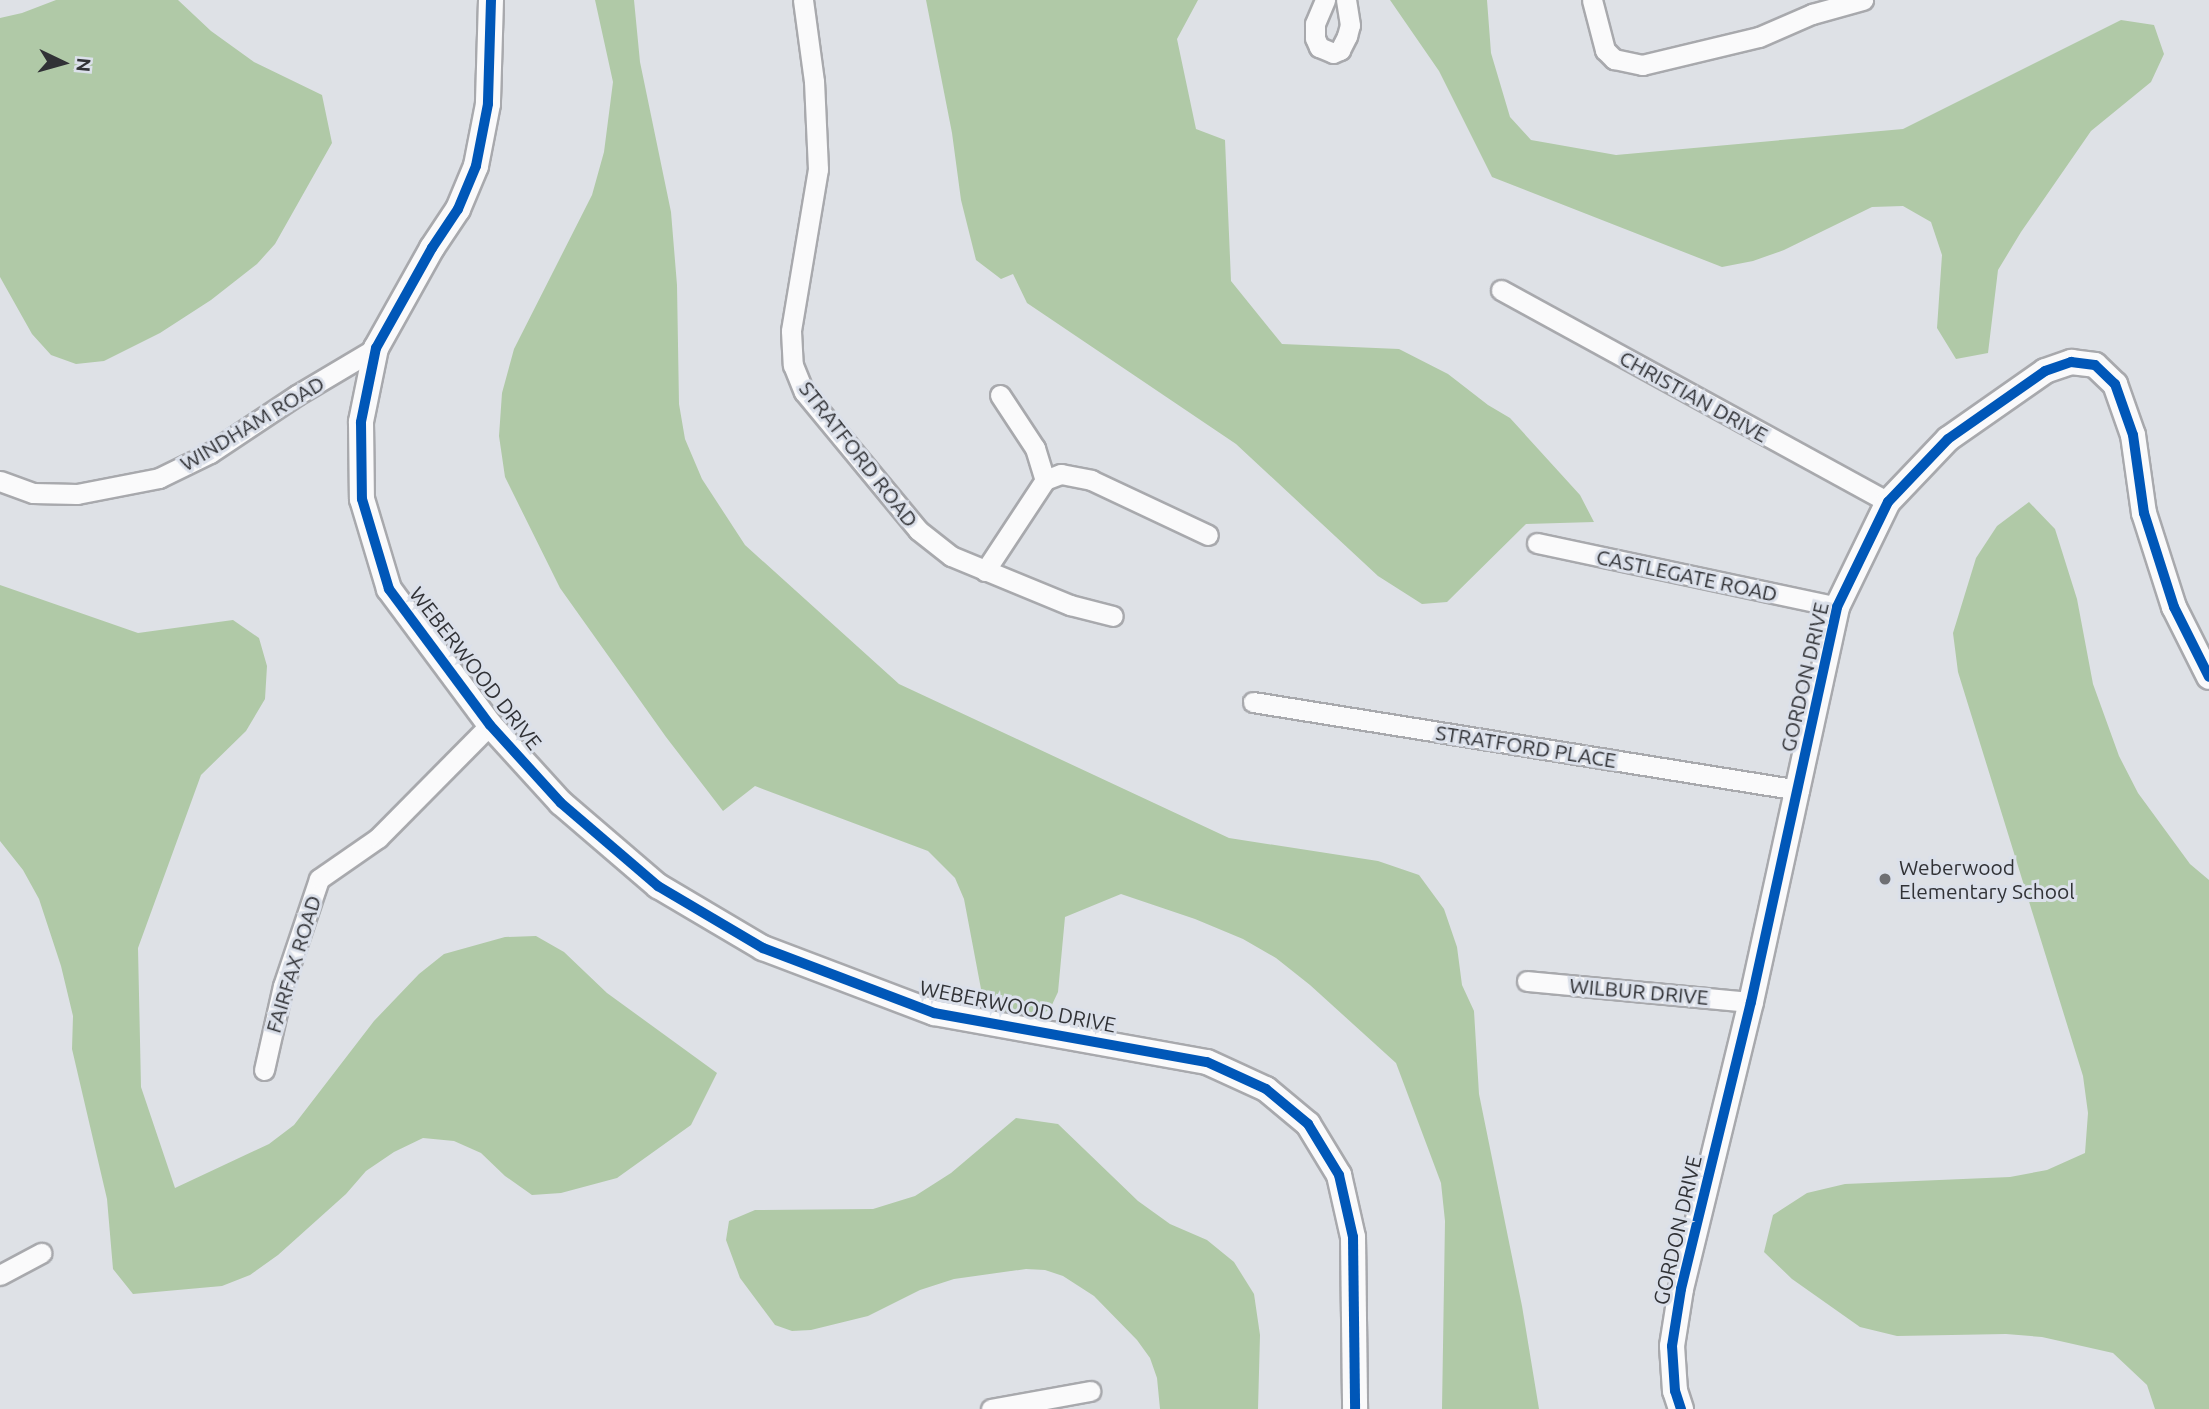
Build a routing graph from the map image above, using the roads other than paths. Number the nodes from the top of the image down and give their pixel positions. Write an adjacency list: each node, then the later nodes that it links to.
1 (491, 0): 8 (street, WEBERWOOD DRIVE)
2 (803, 0): 15 (street, STRATFORD ROAD)
3 (1325, 0): 4 (street)
4 (1346, 0)
5 (1592, 0): 6 (street)
6 (1863, 0)
7 (1501, 290): 12 (street, CHRISTIAN DRIVE)
8 (376, 348): 11 (street, WINDHAM ROAD); 20 (street, WEBERWOOD DRIVE)
9 (999, 395): 10 (street)
10 (1045, 480): 13 (street); 15 (street)
11 (0, 481)
12 (1888, 502): 16 (street, GORDON DRIVE); 18 (street, GORDON DRIVE)
13 (1208, 536)
14 (1537, 543): 16 (street, CASTLEGATE ROAD)
15 (985, 571): 17 (street, STRATFORD ROAD)
16 (1837, 607): 21 (street, GORDON DRIVE)
17 (1113, 616)
18 (2209, 677)
19 (1253, 702): 21 (street, STRATFORD PLACE)
20 (490, 725): 24 (street, FAIRFAX ROAD); 29 (street, WEBERWOOD DRIVE)
21 (1799, 790): 23 (street, GORDON DRIVE)
22 (1527, 981): 23 (street, WILBUR DRIVE)
23 (1751, 1002): 30 (street, GORDON DRIVE)
24 (264, 1070)
25 (41, 1253): 26 (street)
26 (0, 1275)
27 (1090, 1391): 28 (street)
28 (991, 1409)
29 (1355, 1409)
30 (1681, 1409)

